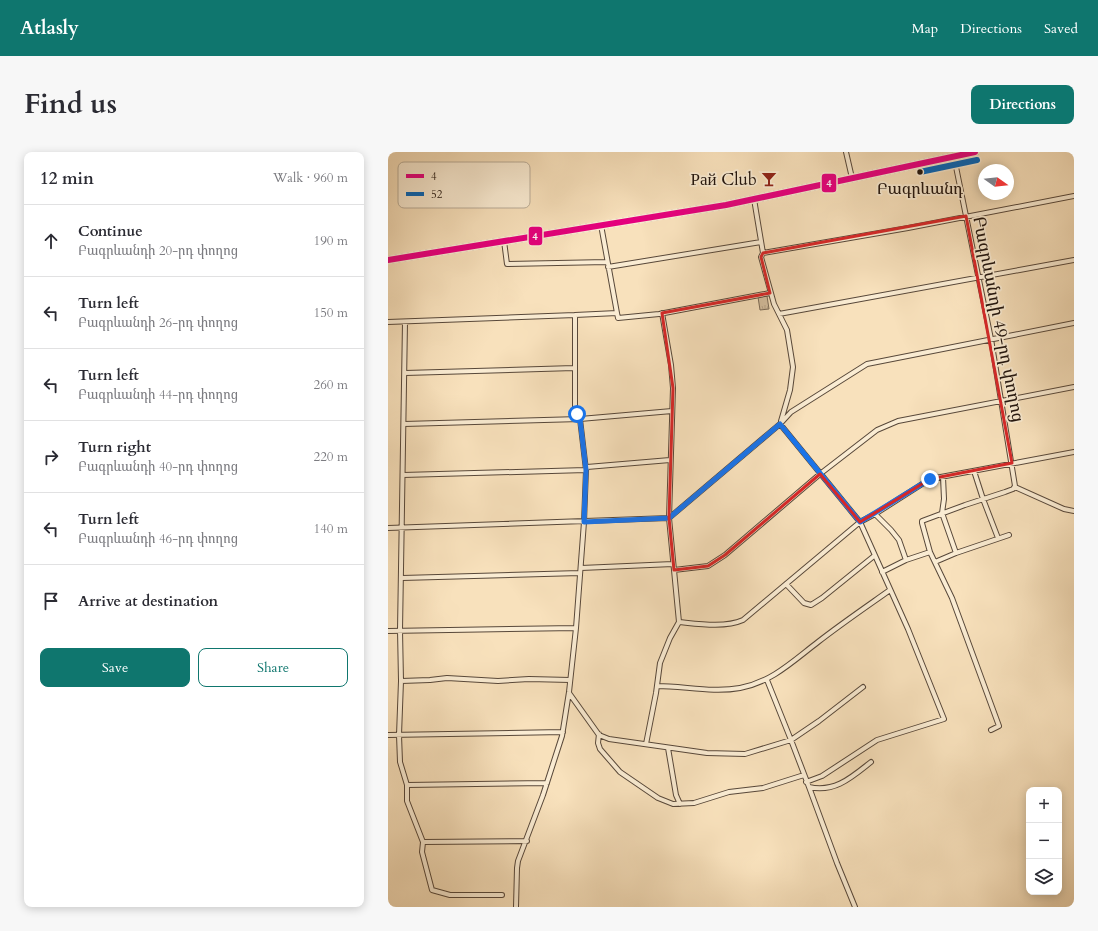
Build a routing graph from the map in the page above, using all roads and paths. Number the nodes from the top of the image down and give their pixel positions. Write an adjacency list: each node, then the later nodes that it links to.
1 (846, 152): 4 (street)
2 (975, 152): 3 (main road)
3 (954, 157): 4 (main road); 7 (street, Բագրևանդի 49-րդ փողոց)
4 (852, 178): 6 (main road)
5 (1074, 196): 7 (street)
6 (754, 199): 8 (main road); 10 (street)
7 (966, 216): 11 (street); 16 (street, Բագրևանդի 49-րդ փողոց)
8 (601, 225): 9 (main road); 14 (street)
9 (504, 241): 12 (main road); 14 (street)
10 (761, 242): 11 (street); 15 (street)
11 (763, 253): 17 (street)
12 (388, 260)
13 (1074, 260): 16 (street)
14 (607, 262): 15 (street)
15 (608, 267): 18 (street)
16 (977, 278): 20 (street); 25 (street, Բագրևանդի 49-րդ փողոց)
17 (770, 292): 19 (street); 20 (street)
18 (617, 313): 19 (street); 21 (street)
19 (662, 313): 30 (street)
20 (779, 314): 33 (street)
21 (575, 316): 23 (street); 26 (street)
22 (388, 322): 23 (street)
23 (405, 322): 27 (street)
24 (1074, 323): 25 (street)
25 (990, 339): 29 (street, Բագրևանդի 49-րդ փողոց); 33 (street)
26 (574, 368): 27 (street); 31 (street)
27 (405, 373): 32 (street)
28 (1074, 387): 29 (street)
29 (1002, 401): 36 (street, Բագրևանդի 49-րդ փողոց); 39 (street)
30 (672, 411): 31 (street); 35 (street)
31 (580, 419): 32 (street); 37 (street)
32 (404, 424): 40 (street)
33 (780, 424): 39 (street); 47 (street)
34 (1074, 452): 36 (street)
35 (670, 460): 37 (street); 47 (street)
36 (1012, 463): 38 (street); 42 (street, Բագրևանդի 49-րդ փողոց)
37 (586, 470): 40 (street); 48 (street)
38 (974, 471): 41 (street); 43 (street)
39 (820, 474): 49 (street); 60 (street)
40 (403, 475): 51 (street)
41 (944, 477): 45 (street); 46 (street)
42 (1015, 487): 43 (street); 44 (street)
43 (983, 499): 45 (street); 53 (street)
44 (1074, 511)
45 (942, 513): 54 (street); 55 (street)
46 (875, 514): 49 (street); 57 (street)
47 (669, 518): 48 (street); 59 (street)
48 (584, 522): 51 (street); 61 (street)
49 (860, 522): 56 (street); 64 (street)
50 (388, 528): 51 (street)
51 (403, 528): 63 (street)
52 (1009, 535): 53 (street)
53 (998, 538): 55 (street)
54 (930, 552): 57 (street); 58 (street)
55 (956, 553): 58 (street)
56 (874, 556): 62 (street); 64 (street)
57 (906, 560): 62 (street)
58 (935, 562): 76 (street)
59 (673, 564): 60 (street); 61 (street)
60 (674, 570): 66 (street)
61 (580, 571): 63 (street); 67 (street)
62 (882, 572): 65 (street)
63 (402, 578): 68 (street)
64 (786, 584): 66 (street)
65 (890, 590): 71 (street); 86 (street)
66 (679, 622): 73 (street)
67 (576, 628): 68 (street); 70 (street)
68 (400, 630): 69 (street); 72 (street)
69 (388, 631)
70 (570, 680): 72 (street); 75 (street)
71 (767, 680): 73 (street); 81 (street)
72 (401, 681): 80 (street)
73 (657, 686): 82 (street)
74 (863, 687): 81 (street)
75 (569, 692): 77 (street); 78 (street)
76 (991, 730)
77 (563, 732): 80 (street); 87 (street)
78 (599, 734): 82 (street); 90 (street)
79 (388, 735): 80 (street)
80 (399, 735): 88 (street)
81 (791, 740): 83 (street); 85 (street)
82 (646, 744): 83 (street)
83 (668, 748): 90 (street)
84 (871, 762): 89 (street)
85 (804, 774): 86 (street); 90 (street)
86 (806, 782): 89 (street)
87 (547, 783): 88 (street); 91 (street)
88 (407, 785): 92 (street)
89 (809, 787): 95 (street)
90 (680, 804)
91 (527, 841): 92 (street); 94 (street)
92 (422, 842): 93 (street)
93 (502, 895)
94 (516, 907)
95 (855, 907)

